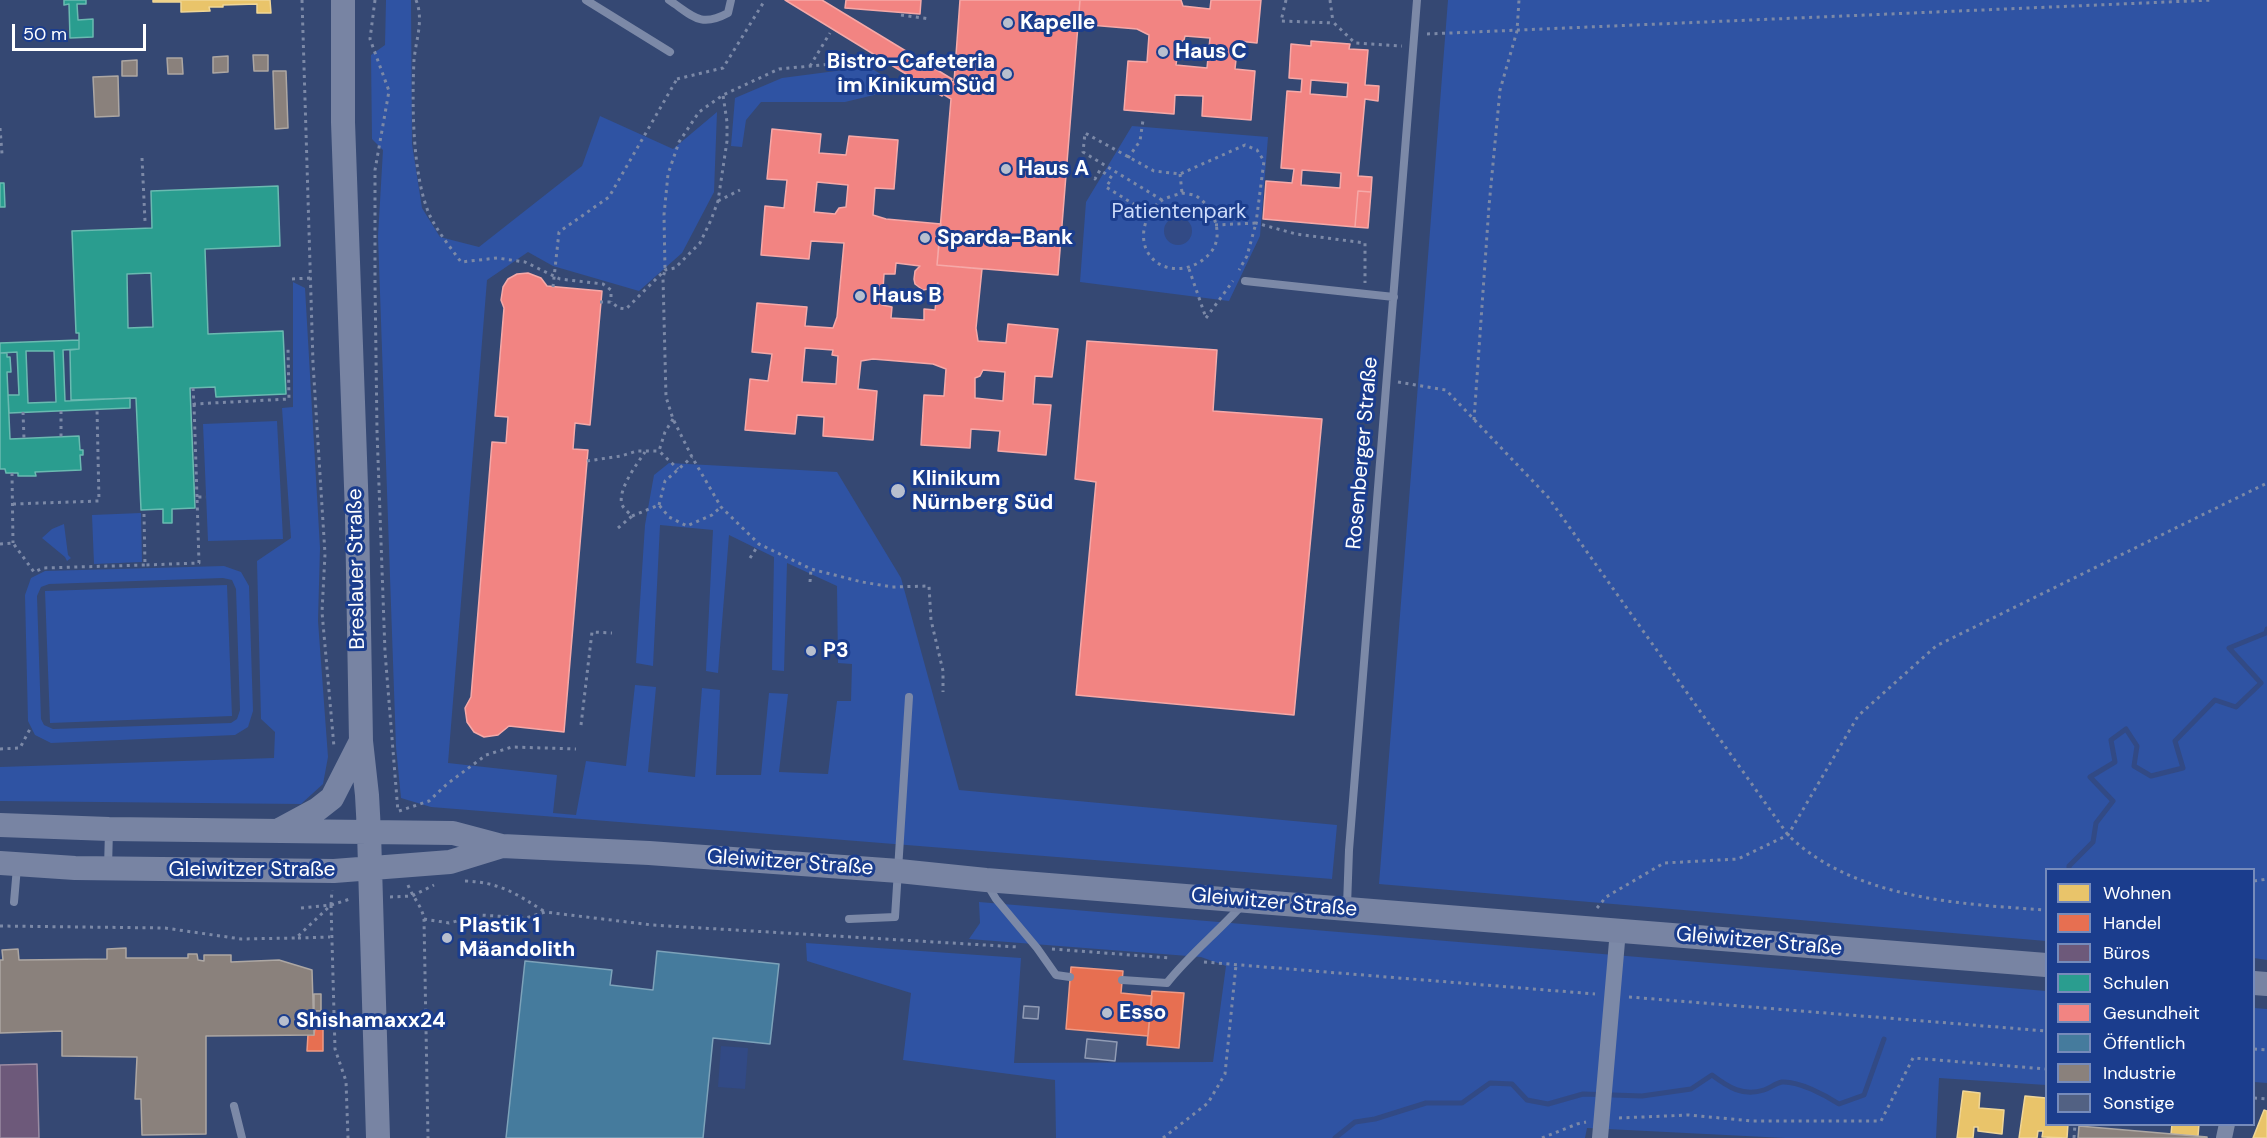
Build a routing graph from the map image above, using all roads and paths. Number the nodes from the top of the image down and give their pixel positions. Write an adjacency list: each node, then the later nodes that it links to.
1 (302, 0): 42 (path)
2 (343, 0): 88 (main road, Breslauer Straße)
3 (375, 0): 92 (path)
4 (416, 0): 49 (path)
5 (586, 0): 21 (lane)
6 (669, 0): 7 (lane)
7 (732, 0)
8 (765, 0): 45 (path, bridge)
9 (1286, 0): 16 (path)
10 (1330, 0): 16 (path)
11 (1417, 0): 19 (lane, Rosenberger Straße)
12 (1519, 0): 17 (path)
13 (2213, 0): 17 (path)
14 (902, 15): 15 (path)
15 (930, 19)
16 (1334, 23): 20 (path)
17 (1517, 31): 19 (path); 58 (path)
18 (830, 33): 23 (path)
19 (1414, 35): 20 (lane, Rosenberger Straße)
20 (1413, 47): 47 (lane, Rosenberger Straße)
21 (670, 52)
22 (864, 61): 23 (path)
23 (810, 66): 24 (path)
24 (723, 94): 35 (path); 41 (path)
25 (1143, 120): 29 (path)
26 (0, 128): 27 (path)
27 (2, 154)
28 (142, 158): 37 (path)
29 (1128, 158): 31 (path); 34 (path)
30 (1082, 170): 36 (path)
31 (1180, 174): 33 (path); 38 (path)
32 (740, 190): 35 (path)
33 (1182, 193): 34 (path); 39 (path)
34 (1162, 200): 36 (path)
35 (718, 201): 41 (path)
36 (1148, 213): 40 (path)
37 (145, 221)
38 (1256, 223): 39 (path); 40 (path); 46 (path)
39 (1215, 225): 40 (path)
40 (1189, 268)
41 (665, 270): 49 (path); 57 (path)
42 (310, 278): 43 (path); 89 (path)
43 (292, 279)
44 (1245, 281): 46 (lane)
45 (553, 287)
46 (1366, 294): 47 (lane)
47 (1394, 297): 51 (lane, Rosenberger Straße)
48 (600, 302): 49 (path)
49 (612, 302)
50 (288, 348): 53 (path)
51 (1388, 380): 58 (path); 112 (lane, Rosenberger Straße)
52 (194, 388): 53 (path)
53 (194, 404): 68 (path)
54 (97, 409): 70 (path)
55 (61, 411): 59 (path)
56 (23, 412): 60 (path)
57 (673, 419): 61 (path); 63 (path)
58 (1474, 420): 97 (path)
59 (61, 437)
60 (24, 439)
61 (659, 451): 62 (path); 65 (path)
62 (645, 452): 64 (path); 74 (path)
63 (692, 457): 65 (path); 72 (path)
64 (587, 461)
65 (678, 469): 71 (path)
66 (12, 473): 70 (path)
67 (2267, 483): 97 (path)
68 (197, 497): 69 (path); 80 (path)
69 (206, 497)
70 (12, 504): 76 (path)
71 (659, 505): 72 (path); 74 (path)
72 (721, 507): 78 (path)
73 (144, 514): 80 (path)
74 (632, 516): 75 (path)
75 (618, 528)
76 (13, 543): 77 (path); 80 (path)
77 (0, 544)
78 (759, 544): 79 (path); 81 (path)
79 (750, 558)
80 (145, 565)
81 (811, 569): 82 (path); 84 (path)
82 (810, 582)
83 (612, 633): 86 (path)
84 (943, 692)
85 (909, 697): 103 (lane)
86 (581, 725)
87 (31, 727): 90 (path)
88 (361, 741): 95 (main road); 96 (main road, Breslauer Straße)
89 (334, 744)
90 (0, 749)
91 (576, 749): 92 (path)
92 (402, 822): 96 (main road, Gleiwitzer Straße); 98 (main road, Gleiwitzer Straße)
93 (0, 825): 94 (main road, Gleiwitzer Straße)
94 (109, 829): 95 (main road, Gleiwitzer Straße); 101 (lane)
95 (276, 831): 96 (main road, Gleiwitzer Straße)
96 (369, 832): 102 (main road, Breslauer Straße)
97 (1788, 835): 113 (path); 118 (path)
98 (502, 846): 100 (main road, Gleiwitzer Straße); 103 (main road, Gleiwitzer Straße)
99 (8, 864): 101 (main road, Gleiwitzer Straße); 110 (lane)
100 (407, 865): 102 (main road, Gleiwitzer Straße); 107 (path)
101 (108, 868): 102 (main road, Gleiwitzer Straße)
102 (370, 869): 108 (main road, Breslauer Straße)
103 (899, 871): 105 (main road, Gleiwitzer Straße); 116 (lane)
104 (456, 880): 114 (path)
105 (986, 880): 109 (main road, Gleiwitzer Straße); 122 (lane)
106 (441, 884): 107 (path)
107 (412, 896): 108 (path); 115 (path)
108 (371, 898): 111 (path); 135 (main road, Breslauer Straße)
109 (1246, 900): 112 (main road, Gleiwitzer Straße); 123 (lane)
110 (14, 902)
111 (332, 905): 120 (path); 121 (path)
112 (1347, 909): 118 (main road, Gleiwitzer Straße)
113 (2045, 910)
114 (545, 912): 115 (path); 122 (path)
115 (424, 919): 136 (path)
116 (849, 919)
117 (0, 926): 121 (path)
118 (1584, 927): 119 (main road, Gleiwitzer Straße)
119 (1618, 930): 125 (main road, Gleiwitzer Straße); 128 (street)
120 (331, 937): 121 (path); 134 (path)
121 (296, 938)
122 (1037, 948): 123 (path); 126 (lane)
123 (1185, 960): 124 (path); 127 (lane)
124 (1236, 964): 128 (path); 137 (path)
125 (2045, 965)
126 (1070, 977)
127 (1122, 980)
128 (1612, 995): 129 (path); 131 (street)
129 (2045, 1031)
130 (2045, 1069): 131 (path)
131 (1603, 1103): 138 (path); 139 (street)
132 (234, 1106): 133 (lane)
133 (242, 1138)
134 (348, 1138)
135 (378, 1138)
136 (428, 1138)
137 (1163, 1138)
138 (1542, 1138)
139 (1600, 1138)

